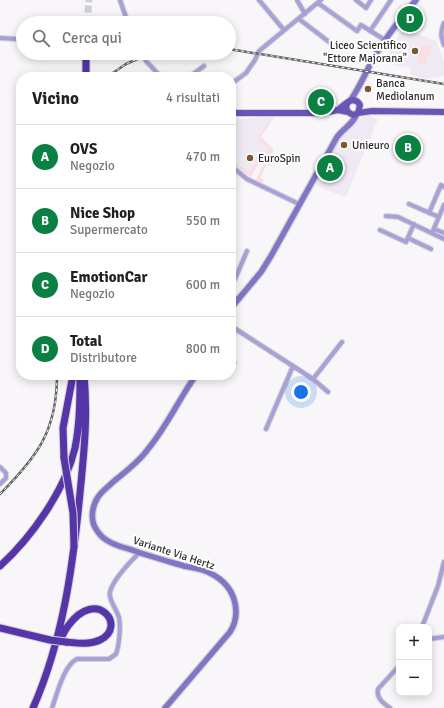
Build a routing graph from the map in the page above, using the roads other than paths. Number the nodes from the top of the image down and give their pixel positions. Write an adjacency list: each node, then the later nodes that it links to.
1 (120, 0): 10 (street)
2 (259, 0): 13 (street)
3 (297, 0): 9 (street)
4 (356, 0): 5 (street)
5 (371, 0)
6 (391, 0): 14 (street)
7 (415, 0): 17 (street)
8 (320, 1): 9 (street); 14 (street)
9 (305, 14): 11 (street)
10 (126, 16)
11 (300, 19): 13 (street); 20 (street)
12 (444, 24): 18 (street)
13 (284, 30): 27 (street)
14 (370, 31): 17 (street)
15 (0, 38): 16 (street)
16 (16, 39)
17 (385, 40): 28 (street)
18 (443, 40): 19 (street)
19 (444, 45)
20 (337, 48)
21 (86, 60): 24 (highway)
22 (146, 60): 25 (street, bridge)
23 (204, 66): 26 (street)
24 (86, 72)
25 (156, 72)
26 (196, 72)
27 (236, 80)
28 (358, 90): 29 (street); 30 (street)
29 (349, 101): 30 (main road); 31 (main road); 35 (main road)
30 (359, 103): 32 (main road); 35 (main road)
31 (338, 110): 34 (main road); 35 (main road)
32 (372, 111): 33 (main road); 35 (main road)
33 (444, 112)
34 (236, 113)
35 (353, 113): 38 (street)
36 (236, 171): 38 (street)
37 (444, 187): 41 (street)
38 (300, 204): 54 (street)
39 (409, 204): 41 (street)
40 (444, 205): 43 (street)
41 (429, 213): 43 (street)
42 (386, 216): 44 (street)
43 (439, 217): 46 (street)
44 (414, 224): 46 (street); 48 (street)
45 (380, 230): 48 (street)
46 (433, 231): 47 (street); 49 (street)
47 (444, 234)
48 (408, 238): 50 (street)
49 (444, 239)
50 (432, 249)
51 (247, 251): 52 (street)
52 (236, 277)
53 (236, 298): 54 (street)
54 (239, 299): 55 (street)
55 (236, 302)
56 (236, 329): 58 (street)
57 (342, 342): 59 (street)
58 (293, 366): 59 (street); 65 (street)
59 (313, 379): 64 (street)
60 (72, 380): 68 (highway, bridge)
61 (80, 380): 71 (highway)
62 (84, 380): 68 (highway, bridge)
63 (193, 380): 69 (street, Variante Via Hertz)
64 (328, 392)
65 (266, 429)
66 (0, 467): 67 (street)
67 (0, 484)
68 (74, 546): 76 (highway)
69 (138, 554): 79 (street); 80 (street, Variante Via Hertz)
70 (444, 562): 72 (street)
71 (0, 566)
72 (423, 624)
73 (0, 628): 76 (highway, bridge)
74 (444, 637): 75 (street)
75 (432, 639)
76 (55, 650): 78 (highway)
77 (396, 669): 81 (street)
78 (33, 708)
79 (52, 708)
80 (165, 708)
81 (390, 708)

